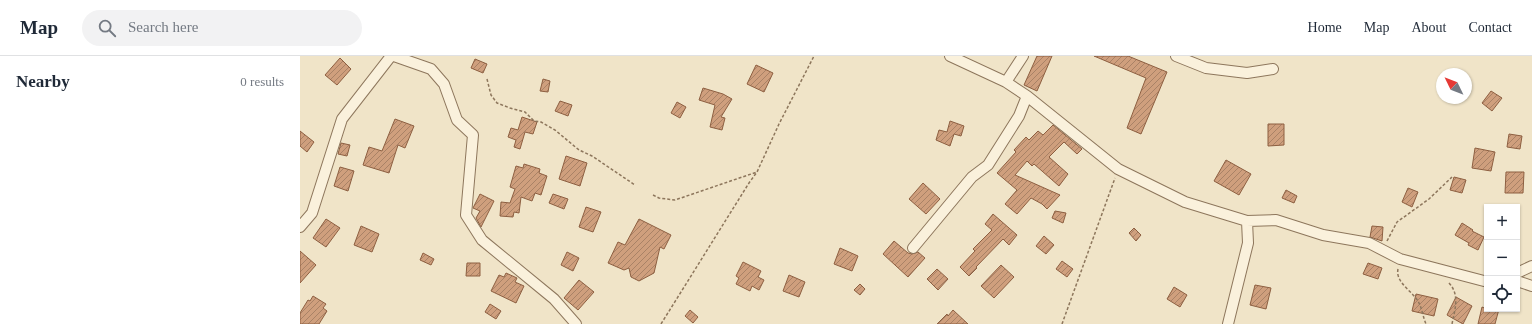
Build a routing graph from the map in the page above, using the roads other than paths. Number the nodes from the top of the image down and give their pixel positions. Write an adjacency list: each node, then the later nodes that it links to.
1 (391, 56): 10 (street)
2 (394, 56): 17 (street)
3 (950, 56): 7 (street)
4 (1023, 56): 7 (street)
5 (1176, 56): 6 (street)
6 (1273, 69)
7 (1006, 82): 8 (street)
8 (1027, 96): 9 (street); 11 (street)
9 (1247, 221): 14 (street); 18 (street)
10 (300, 227)
11 (913, 248)
12 (1532, 266): 13 (street)
13 (1520, 272)
14 (1484, 281)
15 (1520, 282): 16 (street)
16 (1532, 286)
17 (576, 324)
18 (1228, 324)

